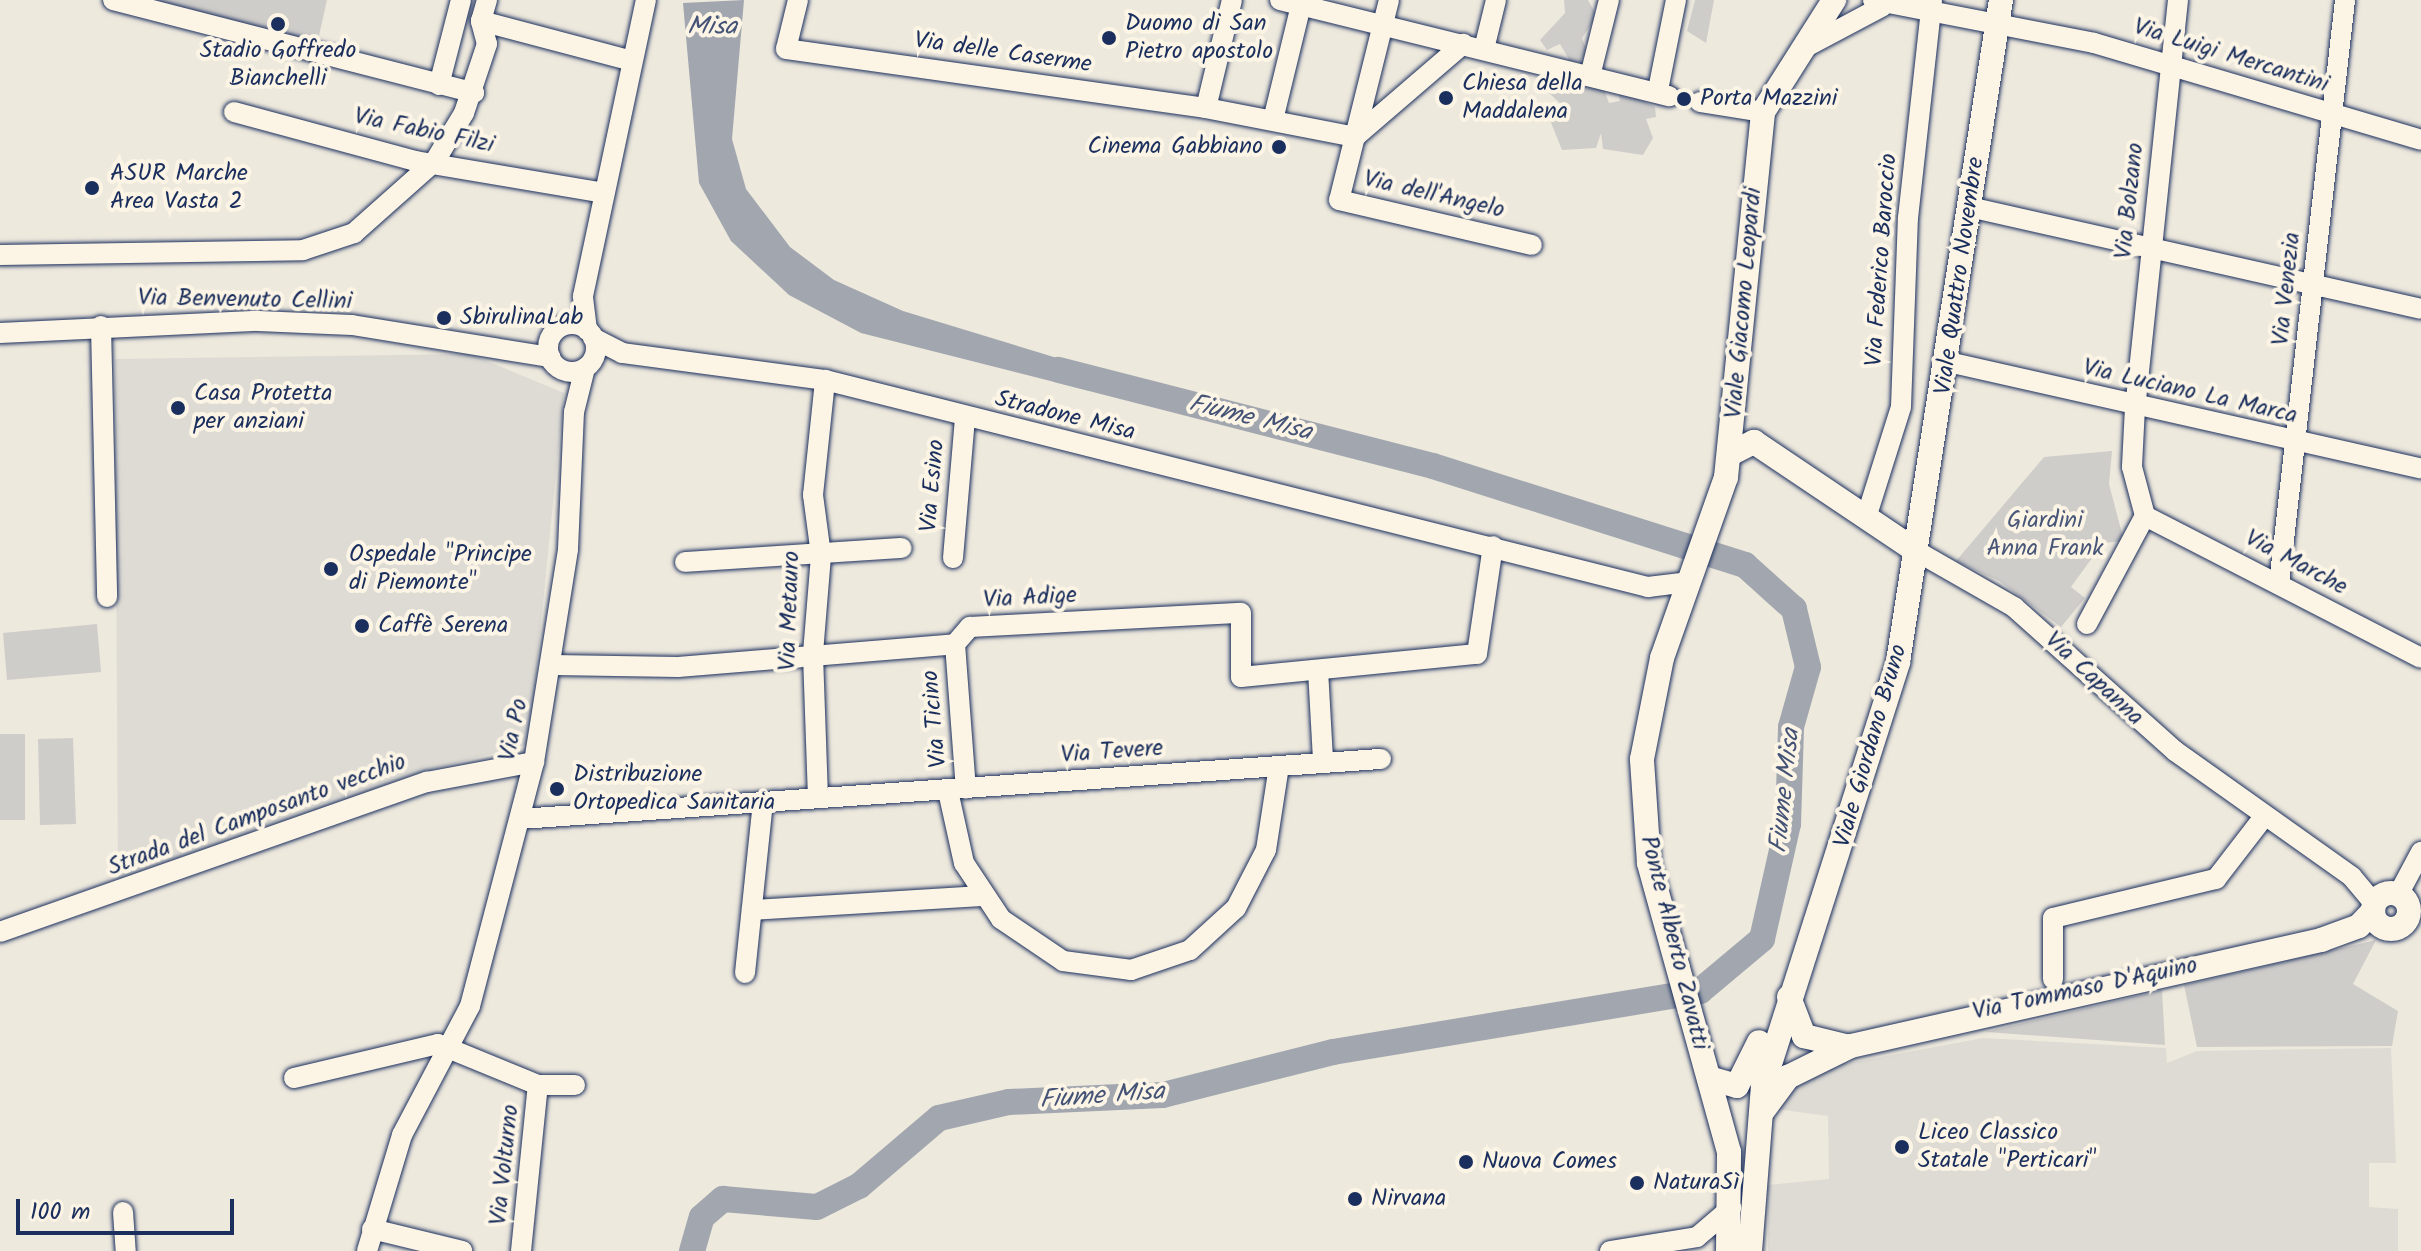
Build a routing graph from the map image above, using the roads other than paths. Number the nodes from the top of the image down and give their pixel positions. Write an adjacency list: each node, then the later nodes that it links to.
1 (113, 0): 27 (street)
2 (461, 0): 27 (street)
3 (487, 0): 19 (street)
4 (646, 0): 24 (street)
5 (798, 0): 30 (street, Via delle Caserme)
6 (1232, 0): 30 (street)
7 (1280, 0): 16 (street)
8 (1389, 0): 20 (street)
9 (1496, 0): 23 (street)
10 (1609, 0): 26 (street)
11 (1676, 0): 26 (street)
12 (1834, 0): 22 (main road, Viale Giacomo Leopardi)
13 (2178, 0): 25 (street, Via Bolzano)
14 (2345, 0): 33 (street, Via Venezia)
15 (1878, 3): 17 (street, Via Luigi Mercantini); 22 (street, Via Luigi Mercantini)
16 (1301, 5): 20 (street); 34 (street)
17 (1931, 6): 18 (street, Via Luigi Mercantini); 63 (street, Via Federico Baroccio)
18 (1999, 11): 25 (street, Via Luigi Mercantini); 39 (main road, Viale Quattro Novembre)
19 (481, 21): 24 (street); 28 (street)
20 (1383, 24): 21 (street); 35 (street)
21 (1463, 44): 23 (street); 35 (street)
22 (1804, 48): 31 (main road, Viale Giacomo Leopardi)
23 (1484, 49): 26 (street)
24 (632, 61): 38 (street)
25 (2170, 64): 33 (street, Via Luigi Mercantini); 41 (street, Via Bolzano)
26 (1591, 72)
27 (439, 85): 28 (street)
28 (474, 93): 37 (street)
29 (1700, 102): 31 (street)
30 (1206, 108): 34 (street, Via delle Caserme)
31 (1756, 110): 60 (main road, Viale Giacomo Leopardi)
32 (234, 112): 37 (street, Via Fabio Filzi)
33 (2333, 114): 36 (street, Via Luigi Mercantini); 44 (street, Via Venezia)
34 (1273, 120): 35 (street, Via delle Caserme)
35 (1355, 137): 40 (street, Via dell'Angelo)
36 (2421, 140)
37 (435, 161): 38 (street, Via Fabio Filzi); 42 (street)
38 (604, 193): 43 (street)
39 (1969, 207): 41 (street); 52 (main road, Viale Quattro Novembre)
40 (1532, 245)
41 (2151, 249): 44 (street); 56 (street, Via Bolzano)
42 (0, 255)
43 (589, 270): 47 (street); 49 (street, Via Po)
44 (2313, 284): 45 (street); 59 (street, Via Venezia)
45 (2421, 309)
46 (101, 326): 48 (street, Via Benvenuto Cellini); 50 (street, Via Benvenuto Cellini); 73 (street)
47 (558, 330): 49 (street, Via Benvenuto Cellini); 50 (street, Via Benvenuto Cellini); 53 (street)
48 (1, 333)
49 (590, 334): 51 (street, Stradone Misa); 54 (street, Via Po)
50 (487, 344): 53 (street, Via Benvenuto Cellini)
51 (622, 353): 54 (street, Stradone Misa); 55 (street, Stradone Misa)
52 (1948, 362): 56 (street, Via Luciano La Marca); 66 (main road, Viale Quattro Novembre)
53 (555, 363): 54 (street, Via Benvenuto Cellini); 57 (street, Via Po)
54 (588, 365): 57 (street, Via Po)
55 (825, 380): 58 (street, Stradone Misa); 67 (street, Via Metauro)
56 (2135, 407): 59 (street, Via Luciano La Marca); 62 (street)
57 (574, 412): 79 (street, Via Po)
58 (965, 418): 64 (street, Stradone Misa); 68 (street, Via Esino)
59 (2295, 444): 61 (street, Via Luciano La Marca); 71 (street, Via Venezia)
60 (1730, 454): 63 (main road); 70 (main road, Viale Giacomo Leopardi)
61 (2421, 469)
62 (2145, 516): 71 (street, Via Marche); 75 (street)
63 (1866, 518): 66 (main road)
64 (1493, 546): 72 (street, Stradone Misa); 80 (street)
65 (902, 548): 67 (street)
66 (1918, 552): 88 (street, Via Capanna); 95 (main road, Viale Giordano Bruno)
67 (821, 555): 69 (street); 77 (street, Via Metauro)
68 (953, 558)
69 (685, 562)
70 (1688, 582): 72 (street, Stradone Misa); 74 (main road, Viale Giacomo Leopardi)
71 (2279, 584): 78 (street, Via Marche)
72 (1648, 587): 74 (street)
73 (107, 597)
74 (1675, 619): 101 (main road, Ponte Alberto Zavatti)
75 (2087, 624)
76 (955, 644): 77 (street, Via Adige); 80 (street, Via Adige); 85 (street, Via Ticino)
77 (813, 653): 79 (street, Via Adige); 86 (street, Via Metauro)
78 (2421, 658)
79 (553, 665): 83 (street, Via Po)
80 (1318, 670): 81 (street)
81 (1323, 759): 82 (street, Via Tevere); 84 (street, Via Tevere)
82 (1381, 759)
83 (534, 762): 89 (street, Via Po); 94 (street, Strada del Camposanto vecchio)
84 (1279, 766): 85 (street, Via Tevere); 91 (street)
85 (957, 790): 86 (street, Via Tevere); 91 (street)
86 (818, 798): 87 (street, Via Tevere)
87 (763, 802): 89 (street, Via Tevere); 92 (street)
88 (2263, 818): 93 (street, Via Capanna); 97 (street)
89 (520, 819): 100 (street, Via Po)
90 (2421, 852): 93 (street)
91 (980, 896): 92 (street)
92 (752, 910): 96 (street)
93 (2398, 914): 99 (main road, Via Tommaso D'Aquino)
94 (0, 932)
95 (1809, 935): 98 (main road, Viale Giordano Bruno); 101 (main road, Viale Giordano Bruno)
96 (745, 973)
97 (2053, 979)
98 (1789, 994): 99 (main road, Via Tommaso D'Aquino); 105 (main road, Viale Giordano Bruno)
99 (1851, 1046): 105 (main road, Via Tommaso D'Aquino)
100 (453, 1049): 102 (street); 103 (street); 108 (street, Via Po)
101 (1707, 1072): 106 (main road)
102 (294, 1078)
103 (538, 1085): 104 (street); 113 (street, Via Volturno)
104 (575, 1085)
105 (1756, 1121): 117 (main road, Viale Giordano Bruno)
106 (1731, 1208): 109 (street); 116 (main road)
107 (123, 1212): 110 (street)
108 (372, 1229): 111 (street, Via Po); 112 (street, Via Volturno)
109 (1671, 1245): 114 (street); 115 (street)
110 (126, 1251)
111 (367, 1251)
112 (462, 1251)
113 (521, 1251)
114 (1610, 1251)
115 (1701, 1251)
116 (1728, 1251)
117 (1750, 1251)

